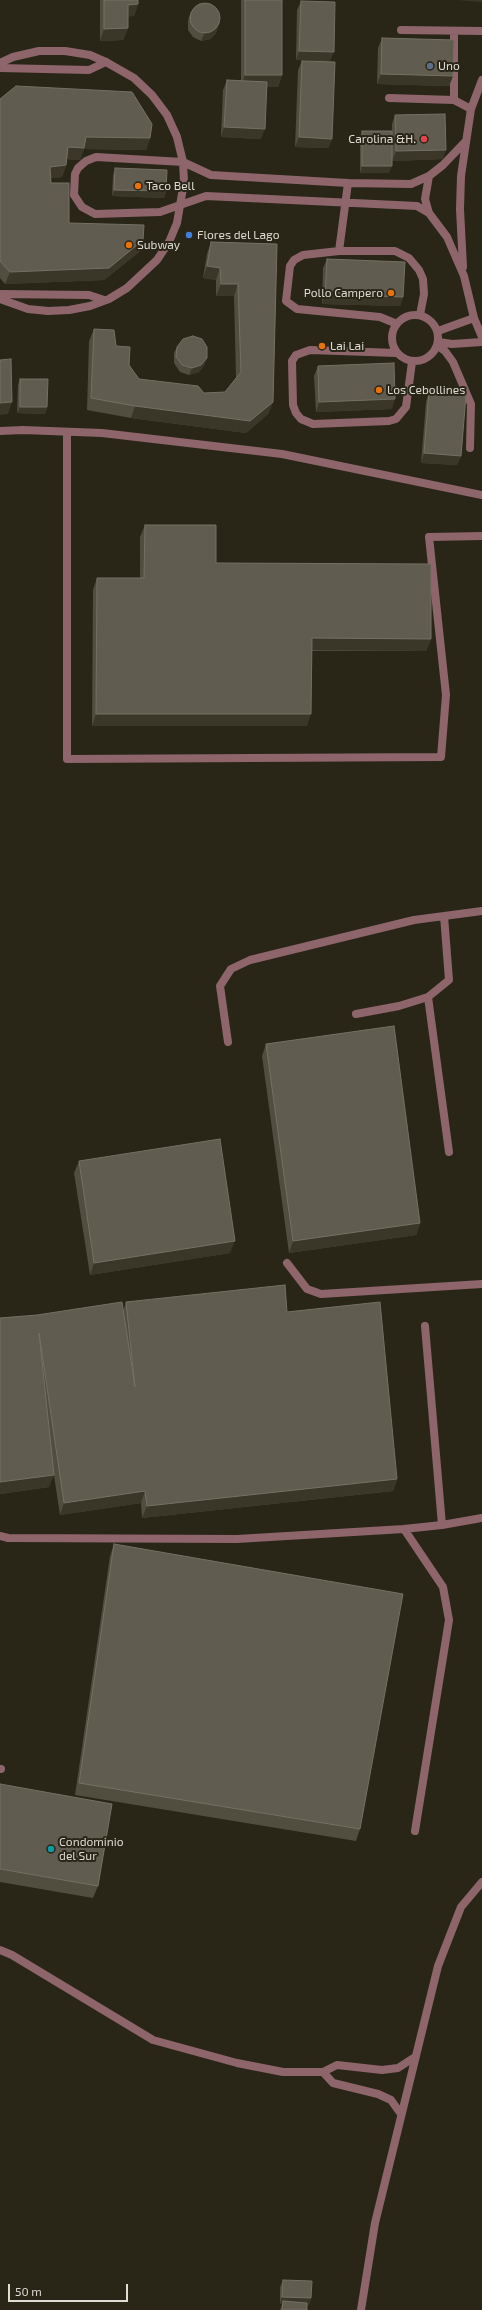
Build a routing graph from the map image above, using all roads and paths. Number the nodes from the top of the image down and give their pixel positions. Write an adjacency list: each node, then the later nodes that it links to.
1 (401, 30): 2 (street)
2 (454, 31): 3 (street); 9 (street)
3 (482, 31)
4 (106, 62): 5 (street); 6 (street); 12 (street)
5 (0, 63)
6 (0, 68)
7 (482, 80): 10 (street)
8 (389, 98): 9 (street)
9 (454, 100): 10 (street)
10 (471, 109): 11 (street)
11 (465, 142): 13 (street); 19 (street)
12 (183, 162): 14 (street); 15 (street); 15 (street)
13 (429, 176): 14 (street); 17 (street)
14 (348, 183): 16 (street)
15 (182, 203): 16 (street); 22 (street)
16 (347, 204): 17 (street); 18 (street)
17 (429, 214): 19 (street)
18 (338, 252): 23 (street); 25 (street)
19 (464, 276): 24 (street)
20 (0, 294): 22 (street)
21 (0, 300): 22 (street)
22 (104, 300)
23 (420, 315): 25 (street); 26 (street)
24 (474, 318): 26 (street); 27 (street)
25 (397, 324): 30 (street)
26 (438, 331): 29 (street)
27 (482, 337)
28 (482, 342): 29 (street)
29 (438, 344): 31 (street); 34 (street)
30 (397, 353): 31 (street); 31 (street)
31 (412, 362)
32 (0, 431): 33 (street)
33 (67, 432): 35 (street); 36 (street)
34 (470, 448)
35 (482, 496)
36 (482, 536)
37 (482, 911): 38 (street)
38 (444, 916): 39 (street); 41 (street)
39 (428, 997): 40 (street); 42 (street)
40 (356, 1014)
41 (228, 1042)
42 (449, 1152)
43 (287, 1263): 44 (street)
44 (482, 1284)
45 (425, 1326): 47 (street)
46 (482, 1518): 47 (street)
47 (442, 1525): 48 (street)
48 (404, 1529): 49 (street); 50 (street)
49 (0, 1536)
50 (415, 1831)
51 (482, 1882): 53 (street)
52 (0, 1950): 54 (street)
53 (415, 2057): 54 (street); 55 (street)
54 (323, 2072): 55 (street)
55 (401, 2114): 56 (street)
56 (361, 2310)

